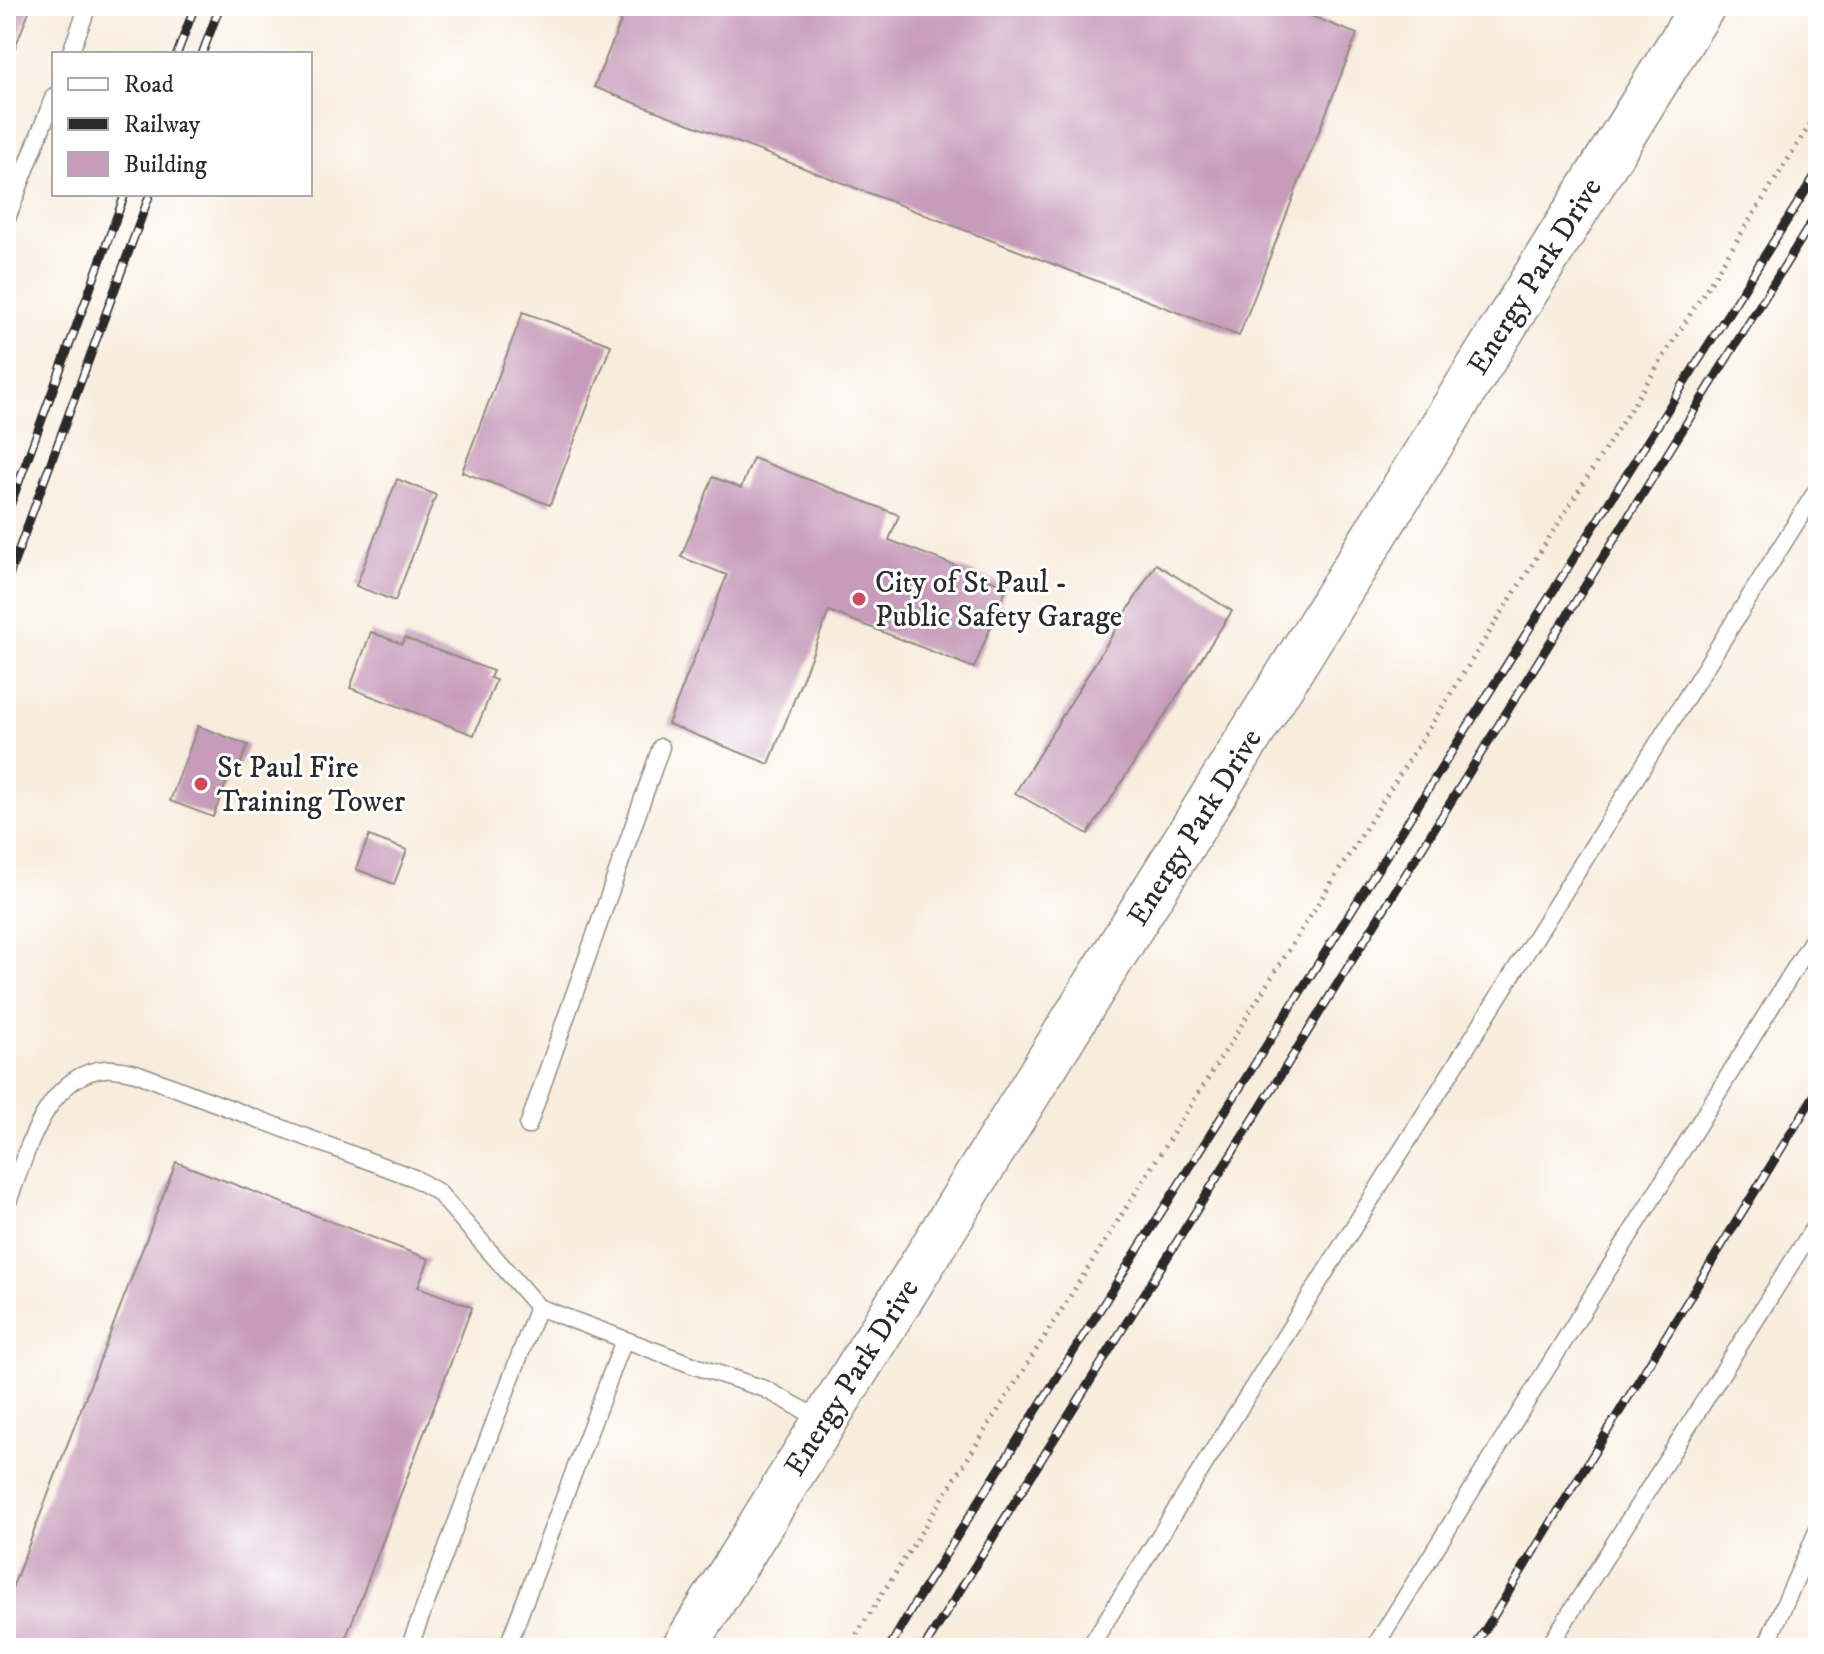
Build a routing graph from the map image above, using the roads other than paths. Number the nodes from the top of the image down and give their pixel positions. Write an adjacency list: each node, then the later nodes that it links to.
1 (88, 6): 3 (lane)
2 (1703, 6): 14 (street, Energy Park Drive)
3 (71, 52)
4 (52, 101): 5 (lane)
5 (6, 221)
6 (1818, 488): 19 (lane)
7 (661, 747): 9 (lane)
8 (1818, 931): 20 (lane)
9 (528, 1126)
10 (6, 1207): 12 (lane)
11 (1818, 1221): 21 (lane)
12 (538, 1307): 13 (lane); 16 (lane)
13 (624, 1340): 14 (lane); 17 (lane)
14 (824, 1421): 18 (street, Energy Park Drive)
15 (1818, 1529): 22 (lane)
16 (409, 1648)
17 (507, 1648)
18 (684, 1648)
19 (1089, 1648)
20 (1374, 1648)
21 (1548, 1648)
22 (1765, 1648)

